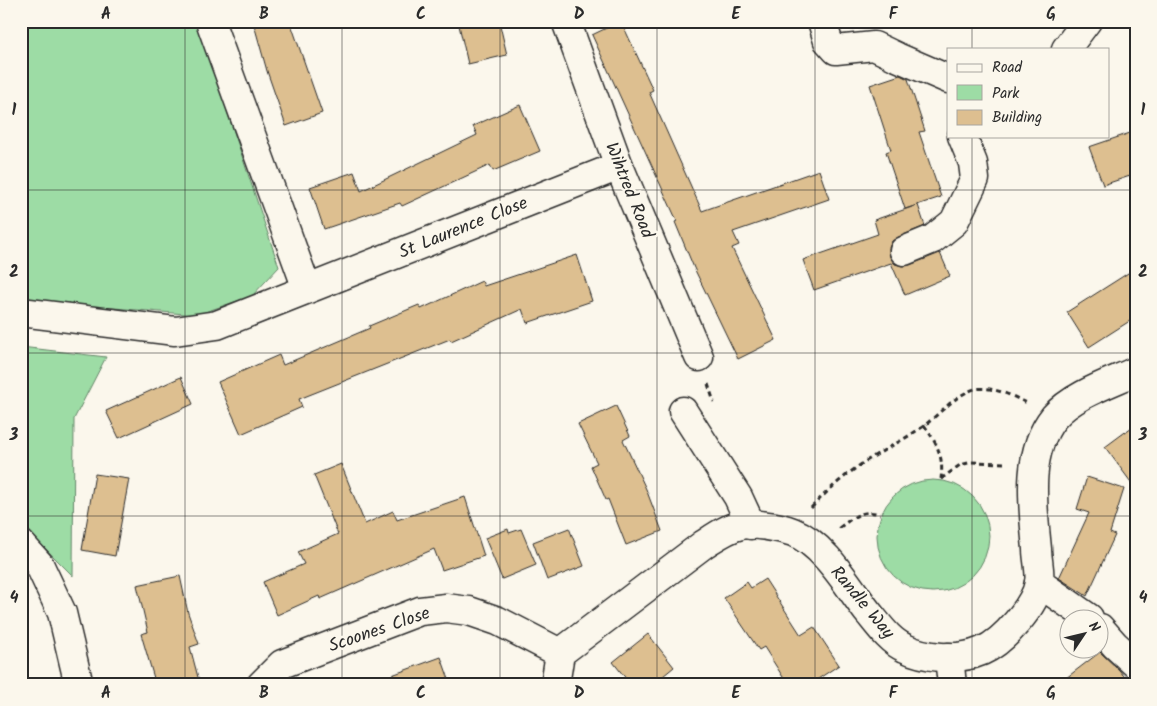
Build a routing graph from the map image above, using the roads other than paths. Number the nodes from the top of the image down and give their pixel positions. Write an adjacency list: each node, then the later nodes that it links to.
1 (210, 21): 10 (street)
2 (566, 21): 8 (street, Wihtred Road)
3 (822, 21): 6 (street)
4 (1087, 21): 5 (street)
5 (1067, 48)
6 (947, 79)
7 (963, 138): 9 (street)
8 (619, 166): 10 (street, St Laurence Close); 12 (street, Wihtred Road)
9 (904, 251)
10 (307, 289): 11 (street, St Laurence Close)
11 (21, 312)
12 (699, 357)
13 (1136, 371): 17 (street, Randle Way)
14 (683, 411): 15 (street)
15 (751, 525): 20 (street); 21 (street, Randle Way)
16 (21, 544): 23 (street)
17 (1039, 583): 18 (street); 21 (street, Randle Way)
18 (1075, 608)
19 (1110, 639): 22 (street)
20 (560, 653): 24 (street, Scoones Close); 25 (street)
21 (949, 657): 26 (street)
22 (1136, 664)
23 (79, 685)
24 (261, 685)
25 (555, 685)
26 (952, 685)

